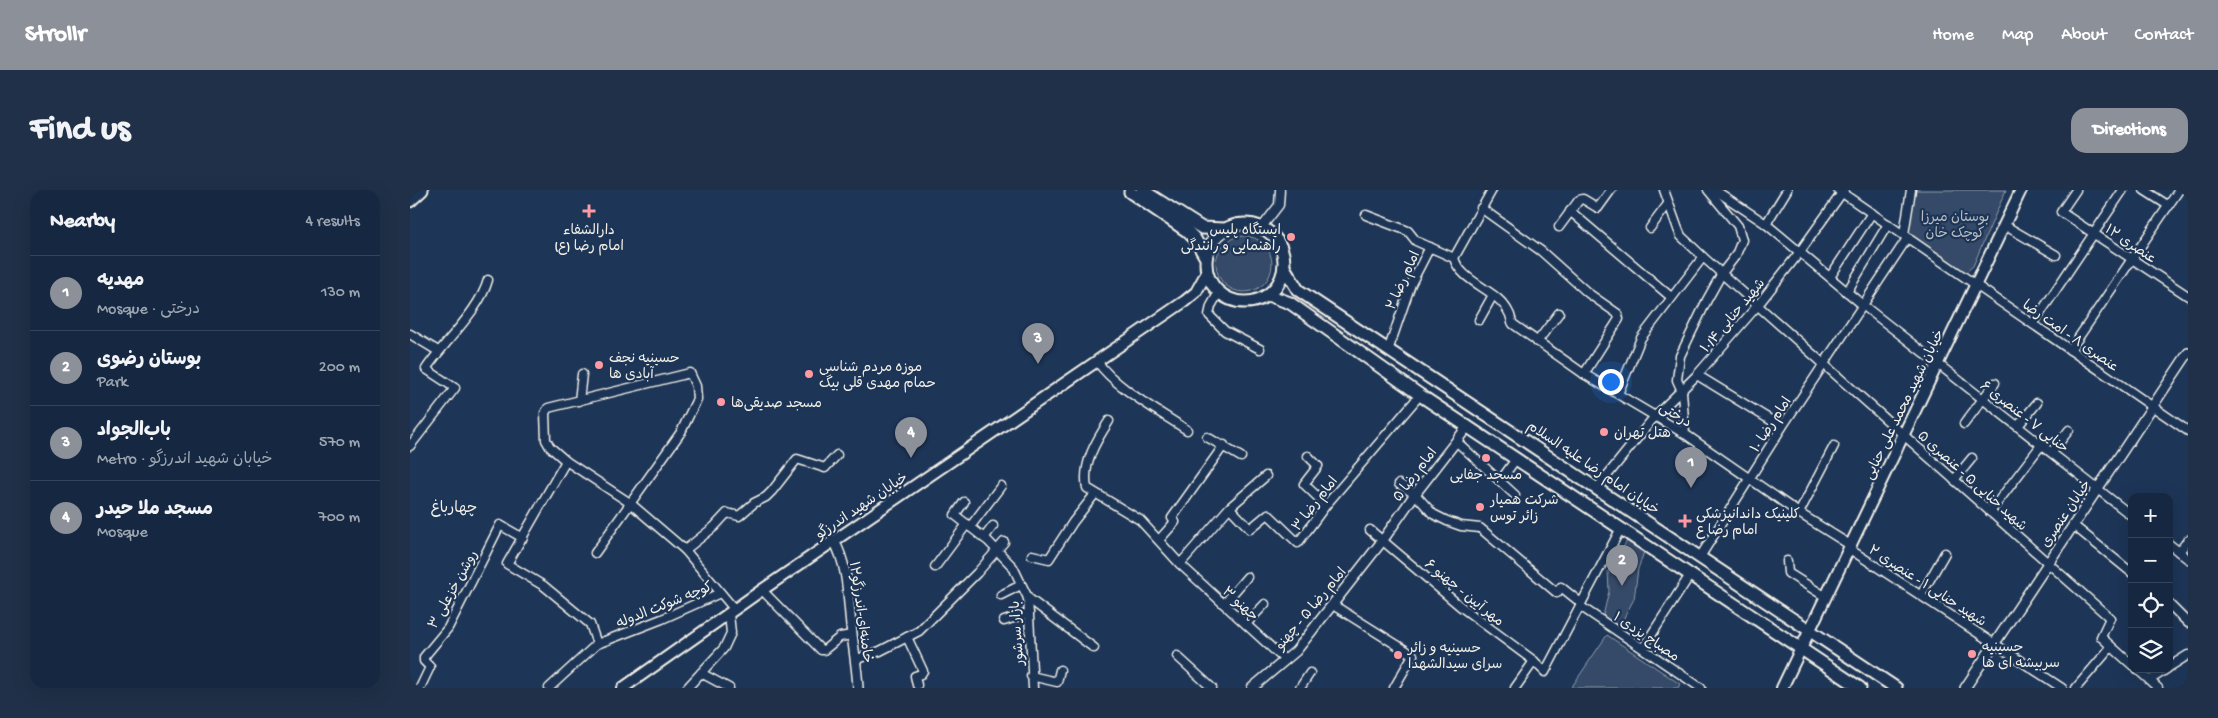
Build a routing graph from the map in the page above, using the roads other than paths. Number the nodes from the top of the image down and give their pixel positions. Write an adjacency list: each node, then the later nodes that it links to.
1 (422, 190): 20 (main road)
2 (1142, 190): 33 (main road)
3 (1280, 190): 30 (street)
4 (1492, 190): 23 (street)
5 (1611, 190): 24 (street)
6 (1664, 190): 21 (street, شهید حنایی ۵ - عنصری ۵)
7 (1708, 190): 45 (street)
8 (1715, 190): 19 (street, حنایی ۷ - عنصری ۶)
9 (1732, 190): 19 (street)
10 (1787, 190): 27 (street)
11 (1911, 190): 35 (street)
12 (2021, 190): 29 (main road, خیابان شهید محمد علی حنایی)
13 (2076, 190): 34 (street, عنصری ۱۲)
14 (2123, 190): 34 (street)
15 (2144, 190): 22 (street)
16 (2179, 190): 22 (street)
17 (1841, 191): 25 (street, عنصری ۸ - امت رضا); 37 (street, شهید حنایی ۱۰/۴)
18 (1130, 192): 40 (main road)
19 (1726, 197): 27 (street, حنایی ۷ - عنصری ۶)
20 (410, 200)
21 (1668, 204): 32 (street); 39 (street, شهید حنایی ۵ - عنصری ۵)
22 (2169, 206): 42 (street)
23 (1481, 208): 41 (street); 71 (street)
24 (1570, 211): 31 (street); 54 (street)
25 (1872, 213): 28 (street, عنصری ۸ - امت رضا); 46 (street)
26 (1366, 215): 36 (street)
27 (1766, 224): 37 (street, حنایی ۷ - عنصری ۶)
28 (1888, 224): 35 (street, عنصری ۸ - امت رضا); 50 (street)
29 (2004, 225): 38 (street); 48 (main road, خیابان شهید محمد علی حنایی)
30 (1262, 227): 33 (main road); 43 (main road)
31 (1559, 227)
32 (1650, 228)
33 (1224, 229): 40 (main road)
34 (2094, 233): 42 (street, عنصری ۱۲); 59 (street)
35 (1906, 236): 48 (street, عنصری ۸ - امت رضا); 56 (street, امام رضا ۱۰)
36 (1430, 247): 41 (street, امام رضا ۲); 62 (street, امام رضا ۲)
37 (1799, 253): 46 (street, حنایی ۷ - عنصری ۶); 55 (street, شهید حنایی ۱۰/۴)
38 (2056, 255)
39 (1702, 257): 45 (street, شهید حنایی ۵ - عنصری ۵); 54 (street)
40 (1206, 258): 44 (main road)
41 (1454, 258): 52 (street, درختی)
42 (2132, 259): 53 (street, عنصری ۱۲); 64 (street)
43 (1284, 267): 51 (main road); 62 (main road, خیابان امام رضا علیه السلام)
44 (1207, 272): 49 (main road); 67 (main road, خیابان شهید اندرزگو)
45 (1722, 274): 55 (street, شهید حنایی ۵ - عنصری ۵); 74 (street)
46 (1830, 276): 50 (street, حنایی ۷ - عنصری ۶)
47 (488, 280): 65 (street)
48 (1976, 285): 59 (street, عنصری ۸ - امت رضا); 69 (main road, خیابان شهید محمد علی حنایی)
49 (1219, 292): 51 (main road); 63 (street)
50 (1847, 292): 56 (street, حنایی ۷ - عنصری ۶)
51 (1268, 294): 76 (main road)
52 (1493, 295): 58 (street); 61 (street, درختی)
53 (2188, 296)
54 (1672, 297): 75 (street)
55 (1758, 305): 68 (street, شهید حنایی ۵ - عنصری ۵); 72 (street, شهید حنایی ۱۰/۴)
56 (1864, 306): 68 (street, امام رضا ۱۰); 69 (street, حنایی ۷ - عنصری ۶)
57 (1559, 312): 61 (street)
58 (1479, 320)
59 (2033, 324): 64 (street, عنصری ۸ - امت رضا)
60 (410, 334): 65 (street)
61 (1537, 342): 71 (street, درختی)
62 (1389, 348): 111 (main road, خیابان امام رضا علیه السلام)
63 (1260, 349)
64 (2070, 350): 80 (street, عنصری ۸ - امت رضا)
65 (438, 351): 96 (street)
66 (2188, 353): 80 (street, خیابان عنصری)
67 (1097, 361): 87 (street); 133 (main road, خیابان شهید اندرزگو)
68 (1824, 364): 86 (street, امام رضا ۱۰); 91 (street, شهید حنایی ۵ - عنصری ۵)
69 (1938, 364): 77 (street, حنایی ۷ - عنصری ۶); 91 (main road, خیابان شهید محمد علی حنایی)
70 (582, 374): 78 (street)
71 (1584, 374): 75 (street, درختی)
72 (1697, 375): 74 (street, شهید حنایی ۱۰/۴); 86 (street)
73 (1995, 383): 77 (street)
74 (1682, 391): 81 (street, شهید حنایی ۱۰/۴); 90 (street)
75 (1618, 394): 81 (street, درختی)
76 (1420, 395): 84 (main road); 118 (street, امام رضا ۳)
77 (1983, 398): 83 (street); 85 (street, حنایی ۷ - عنصری ۶)
78 (579, 401): 104 (street); 117 (street)
79 (2037, 402): 85 (street)
80 (2152, 406): 89 (street, عنصری ۸ - امت رضا); 112 (street, خیابان عنصری)
81 (1655, 416): 90 (street, درختی); 111 (street, شهید حنایی ۱۰/۴)
82 (1109, 421): 113 (street)
83 (1964, 424)
84 (1468, 426): 93 (street, امام رضا ۵); 103 (main road)
85 (2018, 426): 94 (street, حنایی ۷ - عنصری ۶)
86 (1782, 427): 106 (street, امام رضا ۱۰)
87 (1187, 430)
88 (2069, 430): 98 (street)
89 (2188, 431)
90 (1685, 434): 106 (street, درختی)
91 (1903, 435): 107 (street, شهید حنایی ۵ - عنصری ۵); 135 (main road, خیابان شهید محمد علی حنایی)
92 (1207, 437): 95 (street)
93 (1456, 441): 108 (street); 114 (street, امام رضا ۵)
94 (2042, 444): 98 (street, حنایی ۷ - عنصری ۶); 120 (street)
95 (1224, 445): 101 (street); 130 (street)
96 (410, 446)
97 (1834, 446): 121 (street)
98 (2052, 452): 112 (street, حنایی ۷ - عنصری ۶)
99 (837, 455): 137 (street)
100 (1308, 456): 118 (street)
101 (1241, 457)
102 (1972, 458): 107 (street)
103 (1516, 459): 108 (street); 126 (main road)
104 (566, 461): 117 (street); 128 (street)
105 (1266, 476): 119 (street)
106 (1749, 479): 121 (street, درختی); 143 (street, امام رضا ۱۰)
107 (1954, 480): 120 (street, شهید حنایی ۵ - عنصری ۵)
108 (1500, 481): 115 (street)
109 (1399, 484): 114 (street)
110 (1001, 486): 123 (street)
111 (1598, 487): 143 (main road, خیابان امام رضا علیه السلام)
112 (2097, 489): 122 (street, حنایی ۷ - عنصری ۶); 124 (street, خیابان عنصری)
113 (1096, 494): 130 (street, چهنو ۳); 142 (street)
114 (1415, 494): 131 (street, امام رضا ۵); 161 (street, مصباح یزدی ۱)
115 (1515, 495)
116 (964, 502): 123 (street, بازار سرشور)
117 (630, 503): 137 (street); 140 (street)
118 (1326, 505): 119 (street, امام رضا ۳)
119 (1230, 508): 147 (street)
120 (1990, 512): 146 (street, شهید حنایی ۵ - عنصری ۵)
121 (1799, 513): 135 (street, شهید حنایی ۱ - عنصری ۲)
122 (2128, 513)
123 (969, 525): 129 (street, بازار سرشور); 148 (street)
124 (2073, 525): 146 (street, خیابان عنصری); 149 (street)
125 (994, 526): 129 (street)
126 (1621, 528): 150 (main road); 161 (street)
127 (1370, 530): 131 (street, مهر آیین - چهنو ۶)
128 (523, 538): 173 (street); 194 (street, روشن خزعلی ۳)
129 (984, 538): 138 (street, بازار سرشور)
130 (1159, 540): 147 (street, چهنو ۳)
131 (1383, 540): 162 (street, امام رضا ۵ - چهنو); 182 (street, مهر آیین - چهنو ۶)
132 (2188, 540): 139 (street)
133 (834, 541): 153 (main road, خیابان شهید اندرزگو); 170 (street, خامنه‌ای-اندرزگو۱۲)
134 (1004, 542): 138 (street)
135 (1849, 547): 156 (street, شهید حنایی ۱ - عنصری ۲); 157 (main road, خیابان شهید محمد علی حنایی)
136 (2173, 547): 139 (street)
137 (685, 550): 154 (street)
138 (997, 550): 152 (street, بازار سرشور); 171 (street)
139 (2179, 552): 144 (street)
140 (595, 553)
141 (1945, 553): 156 (street)
142 (1032, 555)
143 (1700, 556): 169 (main road, خیابان امام رضا علیه السلام)
144 (2188, 559)
145 (1787, 562): 157 (street)
146 (2048, 563): 172 (street, خیابان عنصری); 174 (street, شهید حنایی ۵ - عنصری ۵)
147 (1180, 564): 159 (street, چهنو ۳)
148 (935, 567)
149 (2128, 570)
150 (1690, 574): 176 (street); 177 (main road)
151 (1247, 577): 159 (street)
152 (1022, 585): 155 (street); 158 (street, بازار سرشور)
153 (762, 590): 164 (main road, خیابان شهید اندرزگو); 170 (street)
154 (720, 593): 164 (street, کوچه شوکت الدوله); 173 (street, کوچه شوکت الدوله)
155 (1001, 595)
156 (1920, 595): 172 (street, شهید حنایی ۱ - عنصری ۲)
157 (1826, 597): 169 (main road, خیابان شهید محمد علی حنایی)
158 (1028, 598): 165 (street, بازار سرشور); 175 (street)
159 (1224, 604): 168 (street, چهنو ۳)
160 (1264, 604): 168 (street)
161 (1580, 604): 176 (street, مصباح یزدی ۱); 182 (street, مهر آیین - چهنو ۶)
162 (1333, 605): 181 (street, امام رضا ۵ - چهنو); 203 (street)
163 (2173, 608): 167 (street)
164 (732, 612): 186 (street); 196 (main road, خیابان شهید اندرزگو)
165 (1028, 613): 166 (street); 190 (street, بازار سرشور)
166 (1004, 621)
167 (2188, 623)
168 (1246, 624): 181 (street, چهنو ۳)
169 (1810, 630): 177 (main road, خیابان شهید محمد علی حنایی); 208 (main road, خیابان امام رضا علیه السلام)
170 (852, 635): 180 (street, خامنه‌ای-اندرزگو۱۲)
171 (907, 638): 180 (street); 192 (street)
172 (1995, 643): 209 (street, خیابان عنصری); 210 (street, شهید حنایی ۱ - عنصری ۲)
173 (597, 644): 195 (street)
174 (2111, 647): 183 (street); 211 (street)
175 (1094, 648)
176 (1643, 648): 205 (street, مصباح یزدی ۱)
177 (1801, 649): 206 (main road, خیابان شهید محمد علی حنایی); 207 (main road)
178 (2188, 655): 184 (street)
179 (1177, 656): 201 (street)
180 (856, 659): 199 (street, خامنه‌ای-اندرزگو۱۲)
181 (1286, 660): 193 (street, امام رضا ۵ - چهنو)
182 (1534, 661): 204 (street)
183 (2128, 661)
184 (2173, 665)
185 (1060, 670): 190 (street)
186 (701, 673): 197 (street); 198 (street)
187 (1310, 673): 202 (street)
188 (2142, 673): 191 (street)
189 (2160, 673): 191 (street)
190 (1031, 676): 200 (street, بازار سرشور)
191 (2150, 680): 212 (street)
192 (917, 685)
193 (1254, 687)
194 (420, 688)
195 (548, 688)
196 (622, 688)
197 (687, 688)
198 (729, 688)
199 (858, 688)
200 (1033, 688)
201 (1212, 688)
202 (1300, 688)
203 (1394, 688)
204 (1515, 688)
205 (1701, 688)
206 (1782, 688)
207 (1860, 688)
208 (1896, 688)
209 (1965, 688)
210 (2062, 688)
211 (2076, 688)
212 (2158, 688)

